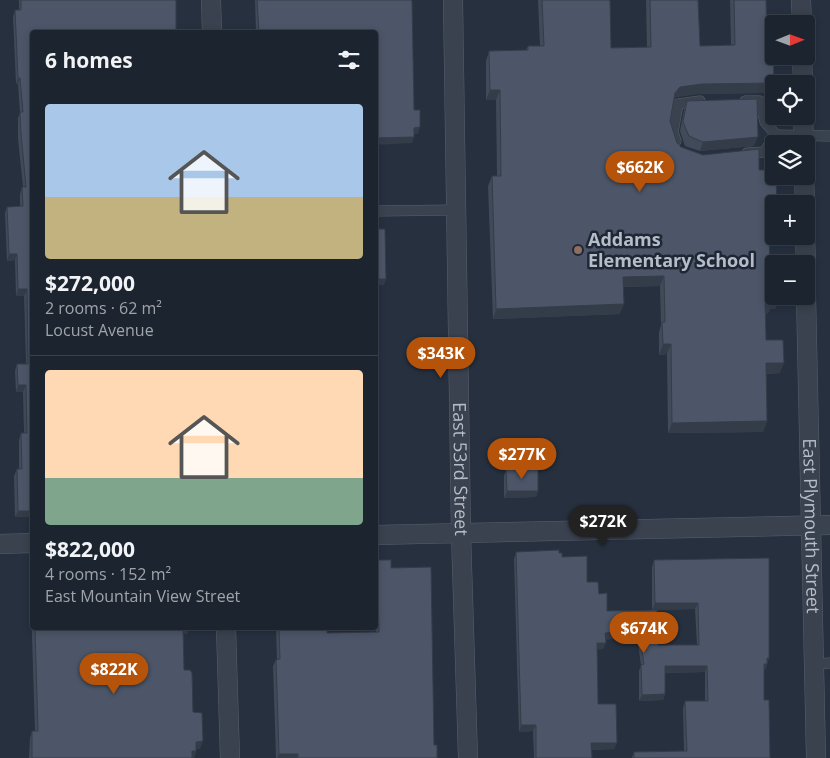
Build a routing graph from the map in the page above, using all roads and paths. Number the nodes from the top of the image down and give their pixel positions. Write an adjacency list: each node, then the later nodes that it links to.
1 (211, 0): 5 (street)
2 (452, 0): 14 (street, East 53rd Street)
3 (802, 0): 4 (street)
4 (802, 15)
5 (212, 30)
6 (707, 101): 11 (lane)
7 (733, 101): 8 (lane)
8 (776, 135)
9 (830, 136): 10 (lane)
10 (815, 138)
11 (680, 151)
12 (765, 151): 13 (lane)
13 (736, 154)
14 (456, 210): 15 (lane); 19 (street, East 53rd Street)
15 (378, 212)
16 (806, 305): 17 (street, East Plymouth Street)
17 (810, 525): 18 (street); 19 (street); 24 (street, East Plymouth Street)
18 (830, 525)
19 (460, 533): 20 (street); 26 (street, East 53rd Street)
20 (378, 535)
21 (30, 543): 22 (street)
22 (0, 544)
23 (226, 630): 25 (street)
24 (822, 664): 27 (street, East Plymouth Street)
25 (230, 758)
26 (468, 758)
27 (816, 758)

